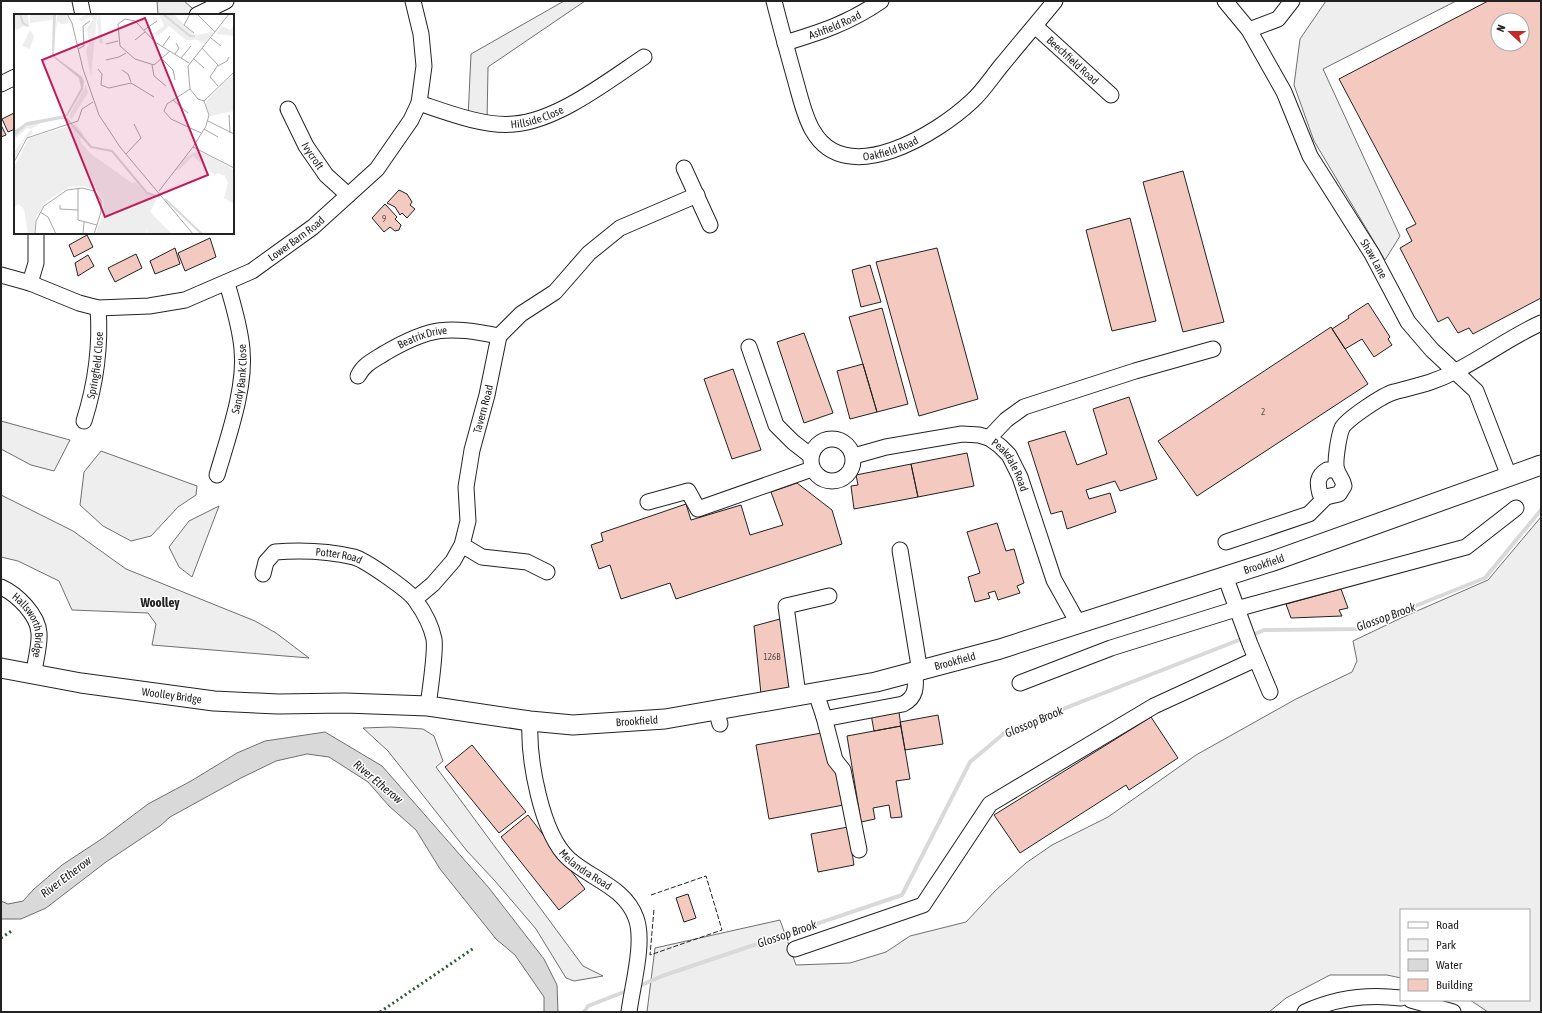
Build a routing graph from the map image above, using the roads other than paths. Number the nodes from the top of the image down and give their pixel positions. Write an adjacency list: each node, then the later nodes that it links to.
1 (80, 1): 9 (street)
2 (226, 1): 10 (street)
3 (413, 1): 18 (street, Lower Barn Road)
4 (774, 1): 13 (street, Oakfield Road)
5 (881, 1): 13 (street, Ashfield Road)
6 (1055, 1): 11 (street, Oakfield Road)
7 (1225, 1): 12 (street, Shaw Lane)
8 (1292, 1): 12 (street)
9 (83, 14)
10 (199, 14)
11 (1035, 26): 13 (street, Oakfield Road); 17 (street, Beechfield Road)
12 (1250, 30): 33 (street, Shaw Lane)
13 (785, 43)
14 (644, 57): 18 (street, Hillside Close)
15 (14, 78): 16 (street)
16 (1, 84)
17 (1111, 96)
18 (418, 103): 21 (street, Lower Barn Road)
19 (288, 109): 21 (street, Ivycroft)
20 (684, 168): 22 (street)
21 (348, 195): 27 (street, Lower Barn Road)
22 (697, 195): 23 (street); 30 (street)
23 (710, 225)
24 (36, 234): 26 (street)
25 (1, 275): 26 (street, Lower Barn Road)
26 (30, 283): 28 (street, Lower Barn Road)
27 (227, 283): 28 (street, Lower Barn Road); 40 (street, Sandy Bank Close)
28 (98, 308): 35 (street, Springfield Close)
29 (1541, 322): 33 (street)
30 (499, 336): 34 (street, Beatrix Drive); 45 (street, Tavern Road)
31 (749, 347): 38 (street)
32 (1213, 349): 36 (street)
33 (1455, 372): 41 (street, Shaw Lane); 44 (street)
34 (358, 376)
35 (84, 421)
36 (989, 438): 37 (street, Peakdale Road); 54 (street, Peakdale Road)
37 (854, 456): 38 (street); 38 (street)
38 (812, 462): 42 (street)
39 (1541, 465): 41 (main road, Brookfield)
40 (217, 475)
41 (1509, 476): 49 (main road, Brookfield)
42 (648, 502)
43 (1516, 508): 53 (street)
44 (1226, 542)
45 (462, 545): 47 (street); 52 (street, Tavern Road)
46 (900, 550): 57 (street)
47 (547, 572)
48 (263, 574): 52 (street, Potter Road)
49 (1226, 576): 53 (street); 54 (main road, Brookfield)
50 (1, 587): 58 (street, Hallsworth Bridge)
51 (829, 596): 61 (street)
52 (415, 599): 63 (street)
53 (1236, 609): 55 (street); 59 (street)
54 (1078, 623): 57 (main road, Brookfield)
55 (1256, 659): 60 (street); 67 (street)
56 (1, 668): 58 (main road, Woolley Bridge)
57 (917, 672): 61 (main road, Brookfield); 64 (street)
58 (34, 674): 62 (main road, Woolley Bridge)
59 (1020, 683)
60 (1270, 692)
61 (807, 694): 64 (street); 65 (main road, Brookfield)
62 (345, 703): 63 (main road, Brookfield)
63 (428, 706): 65 (main road, Brookfield)
64 (824, 717): 66 (street)
65 (530, 721): 70 (street, Melandra Road)
66 (859, 850)
67 (795, 950)
68 (1400, 998): 71 (street)
69 (1414, 1001): 72 (street)
70 (630, 1007)
71 (1305, 1012)
72 (1453, 1012)

